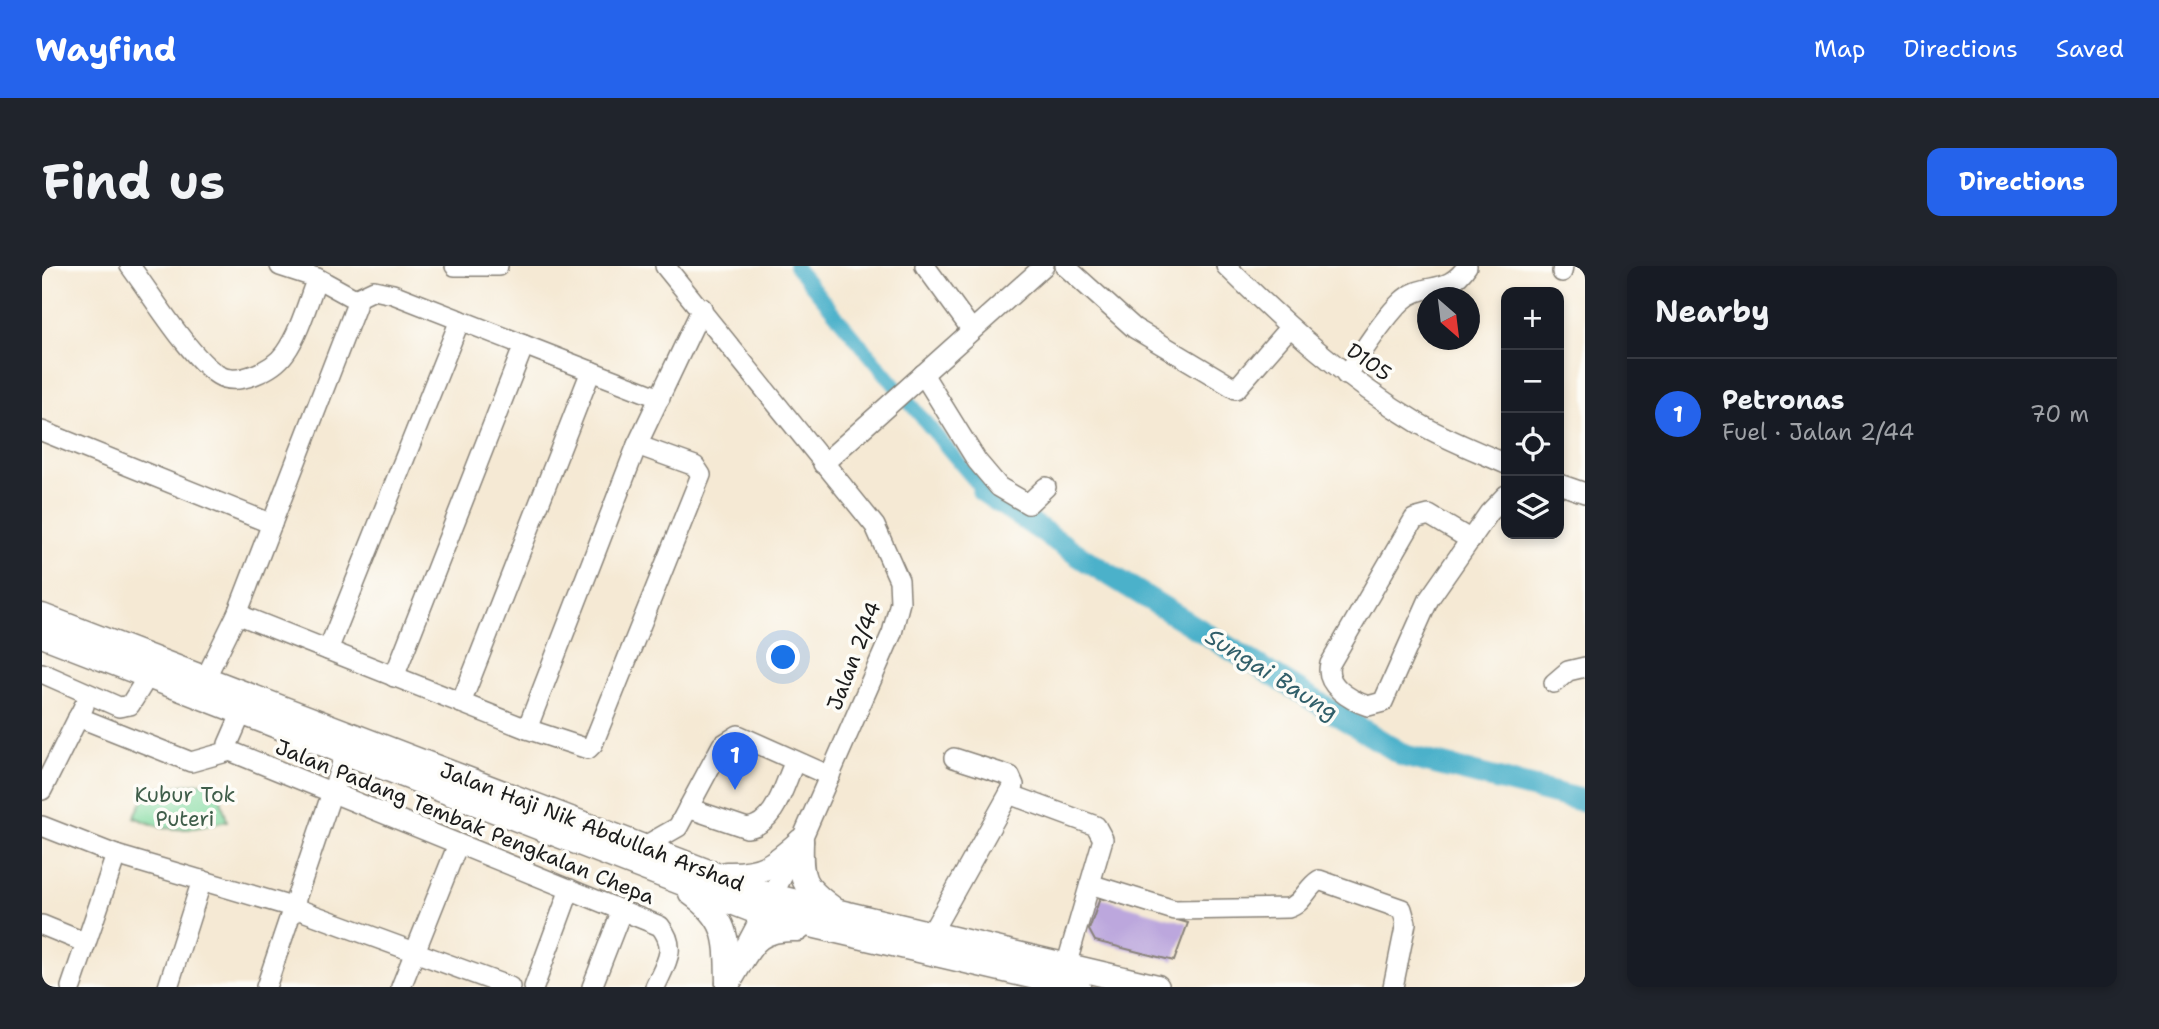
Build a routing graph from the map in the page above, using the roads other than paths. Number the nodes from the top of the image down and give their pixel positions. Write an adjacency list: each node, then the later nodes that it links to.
1 (130, 266): 11 (street)
2 (280, 266): 11 (street)
3 (455, 266): 4 (street)
4 (498, 266)
5 (665, 266): 13 (street, Jalan 2/44)
6 (925, 266): 16 (street)
7 (1044, 266): 16 (street)
8 (1065, 266): 15 (street)
9 (1226, 266): 15 (street, D105)
10 (1467, 266): 20 (street)
11 (317, 278): 12 (street)
12 (355, 299): 14 (street); 30 (street)
13 (702, 308): 21 (street); 25 (street, Jalan 2/44)
14 (460, 320): 17 (street); 35 (street)
15 (1289, 328): 20 (street, D105)
16 (971, 329): 19 (street)
17 (524, 345): 18 (street); 40 (street)
18 (591, 371): 21 (street); 43 (street)
19 (923, 374): 25 (street); 27 (street)
20 (1346, 375): 24 (street, D105)
21 (660, 398): 23 (street)
22 (42, 431): 30 (street)
23 (637, 446): 46 (street); 46 (street)
24 (1501, 462)
25 (823, 464): 51 (street, Jalan 2/44)
26 (1564, 486): 28 (street)
27 (1046, 487)
28 (1585, 493)
29 (1501, 501): 31 (street)
30 (272, 524): 32 (street)
31 (1471, 540): 31 (street)
32 (237, 614): 35 (street); 39 (street)
33 (42, 616): 39 (main road, Jalan Haji Nik Abdullah Arshad)
34 (42, 635): 38 (main road, Jalan Haji Nik Abdullah Arshad)
35 (328, 650): 40 (street)
36 (1585, 667): 41 (street)
37 (42, 673): 42 (street)
38 (148, 676): 42 (street); 44 (main road, Jalan Haji Nik Abdullah Arshad)
39 (206, 677): 59 (main road, Jalan Haji Nik Abdullah Arshad)
40 (394, 677): 43 (street)
41 (1554, 682)
42 (89, 694): 45 (street)
43 (461, 703): 46 (street)
44 (242, 712): 47 (street); 48 (main road, Jalan Haji Nik Abdullah Arshad)
45 (78, 717): 47 (street); 52 (street)
46 (527, 729)
47 (230, 751): 53 (street, Jalan Padang Tembak Pengkalan Chepa)
48 (345, 754): 53 (street); 63 (main road, Jalan Haji Nik Abdullah Arshad)
49 (954, 758): 54 (street)
50 (795, 761): 51 (street); 55 (street); 55 (street)
51 (830, 776): 57 (street, Jalan 2/44)
52 (44, 783)
53 (332, 792): 58 (street, Jalan Padang Tembak Pengkalan Chepa); 67 (street)
54 (1009, 794): 64 (street); 71 (street)
55 (688, 808): 59 (street)
56 (42, 826): 60 (street)
57 (801, 841): 61 (main road); 66 (street, Jalan 2/44); 69 (main road)
58 (458, 844): 65 (street, Jalan Padang Tembak Pengkalan Chepa); 73 (street)
59 (643, 846): 61 (main road, Jalan Haji Nik Abdullah Arshad)
60 (116, 855): 62 (street); 72 (street)
61 (704, 873): 66 (main road, Jalan Haji Nik Abdullah Arshad)
62 (202, 880): 67 (street); 78 (street)
63 (674, 881): 66 (main road, Jalan Haji Nik Abdullah Arshad); 76 (main road)
64 (1090, 884): 74 (street); 87 (street)
65 (569, 889): 68 (street, Jalan Padang Tembak Pengkalan Chepa); 82 (street)
66 (766, 905): 69 (main road, Jalan Haji Nik Abdullah Arshad); 76 (street, Jalan 2/44)
67 (292, 907): 73 (street); 79 (street)
68 (622, 910): 83 (street); 84 (street, Jalan Padang Tembak Pengkalan Chepa)
69 (835, 920): 71 (main road, Jalan Haji Nik Abdullah Arshad); 75 (main road, Jalan Haji Nik Abdullah Arshad); 76 (main road)
70 (42, 925): 72 (street)
71 (932, 932): 74 (main road, Jalan Haji Nik Abdullah Arshad)
72 (86, 943): 77 (street)
73 (415, 952): 80 (street); 81 (street)
74 (1066, 965): 86 (main road, Jalan Haji Nik Abdullah Arshad)
75 (1027, 980): 85 (main road, Jalan Haji Nik Abdullah Arshad)
76 (727, 985)
77 (71, 987)
78 (168, 987)
79 (266, 987)
80 (401, 987)
81 (510, 987)
82 (534, 987)
83 (592, 987)
84 (655, 987)
85 (1078, 987)
86 (1157, 987)
87 (1393, 987)

